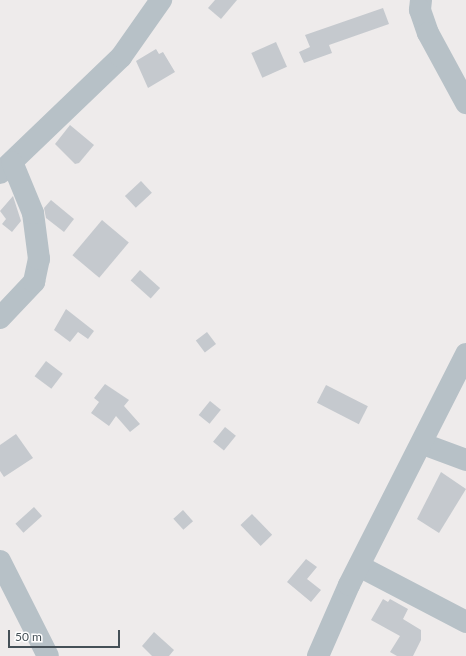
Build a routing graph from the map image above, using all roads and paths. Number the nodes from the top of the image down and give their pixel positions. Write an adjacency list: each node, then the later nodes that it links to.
1 (161, 0): 4 (street)
2 (417, 3): 3 (street)
3 (466, 103)
4 (6, 167): 5 (street)
5 (0, 318)
6 (466, 354): 7 (street)
7 (423, 444): 8 (street); 10 (street)
8 (466, 460)
9 (0, 561): 12 (street)
10 (359, 566): 11 (street); 13 (street)
11 (466, 622)
12 (48, 656)
13 (318, 656)

